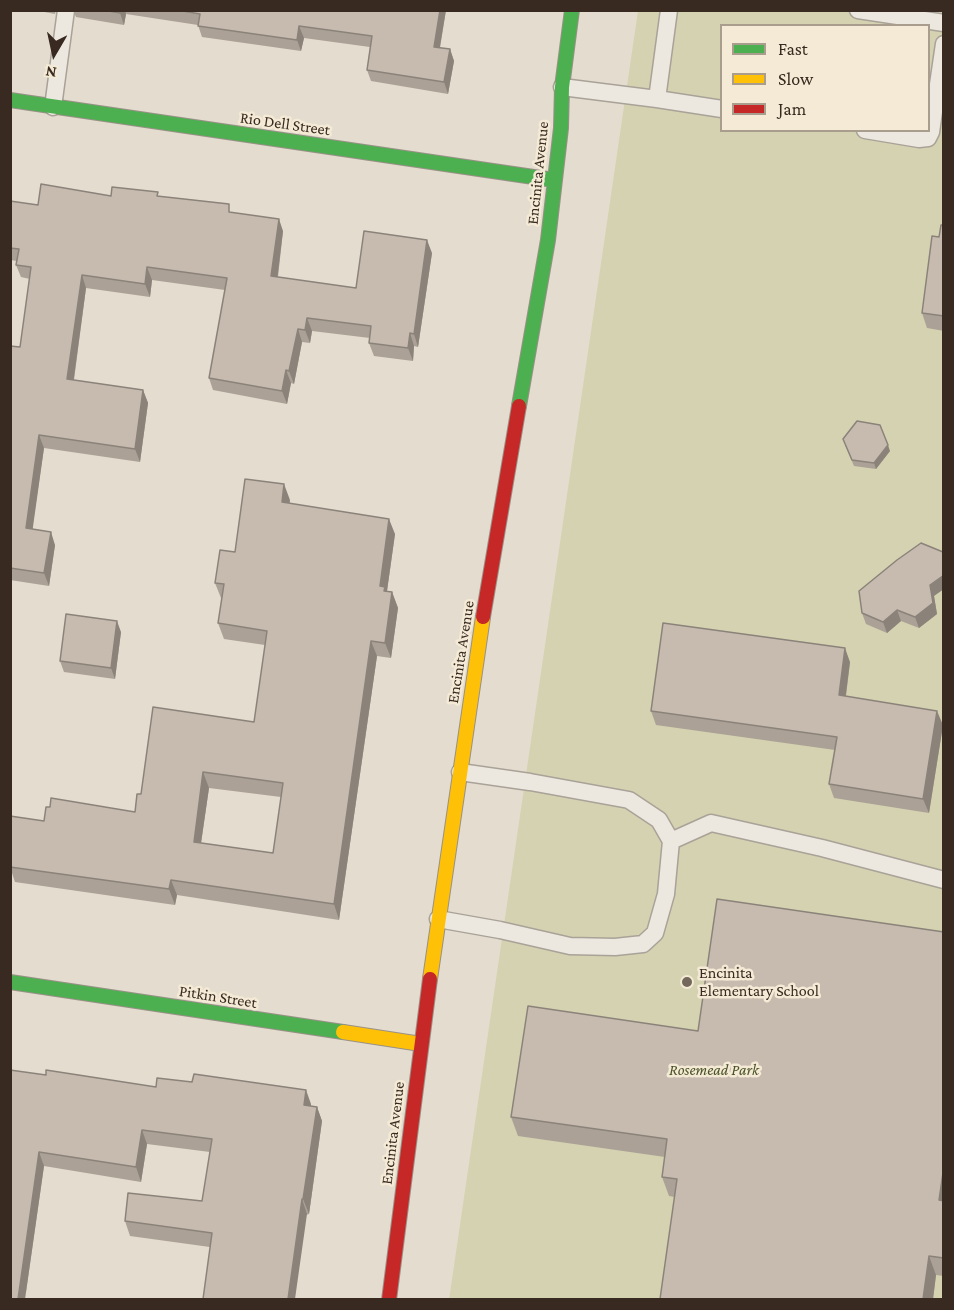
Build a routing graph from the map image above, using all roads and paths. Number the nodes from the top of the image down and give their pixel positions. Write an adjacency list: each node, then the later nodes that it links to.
1 (66, 10): 10 (lane)
2 (572, 10): 7 (street, Encinita Avenue)
3 (669, 10): 8 (lane)
4 (858, 10): 5 (lane)
5 (944, 23)
6 (944, 44): 12 (lane)
7 (562, 87): 8 (lane); 13 (street, Encinita Avenue)
8 (657, 99): 11 (lane)
9 (10, 100): 10 (street, Rio Dell Street)
10 (53, 107): 13 (street, Rio Dell Street)
11 (720, 109)
12 (877, 132)
13 (554, 180): 14 (street, Encinita Avenue)
14 (460, 772): 15 (lane); 17 (street, Encinita Avenue)
15 (671, 840): 16 (lane); 17 (lane)
16 (944, 880)
17 (438, 919): 19 (street, Encinita Avenue)
18 (10, 982): 19 (street, Pitkin Street)
19 (420, 1044): 20 (street, Encinita Avenue)
20 (389, 1299)

